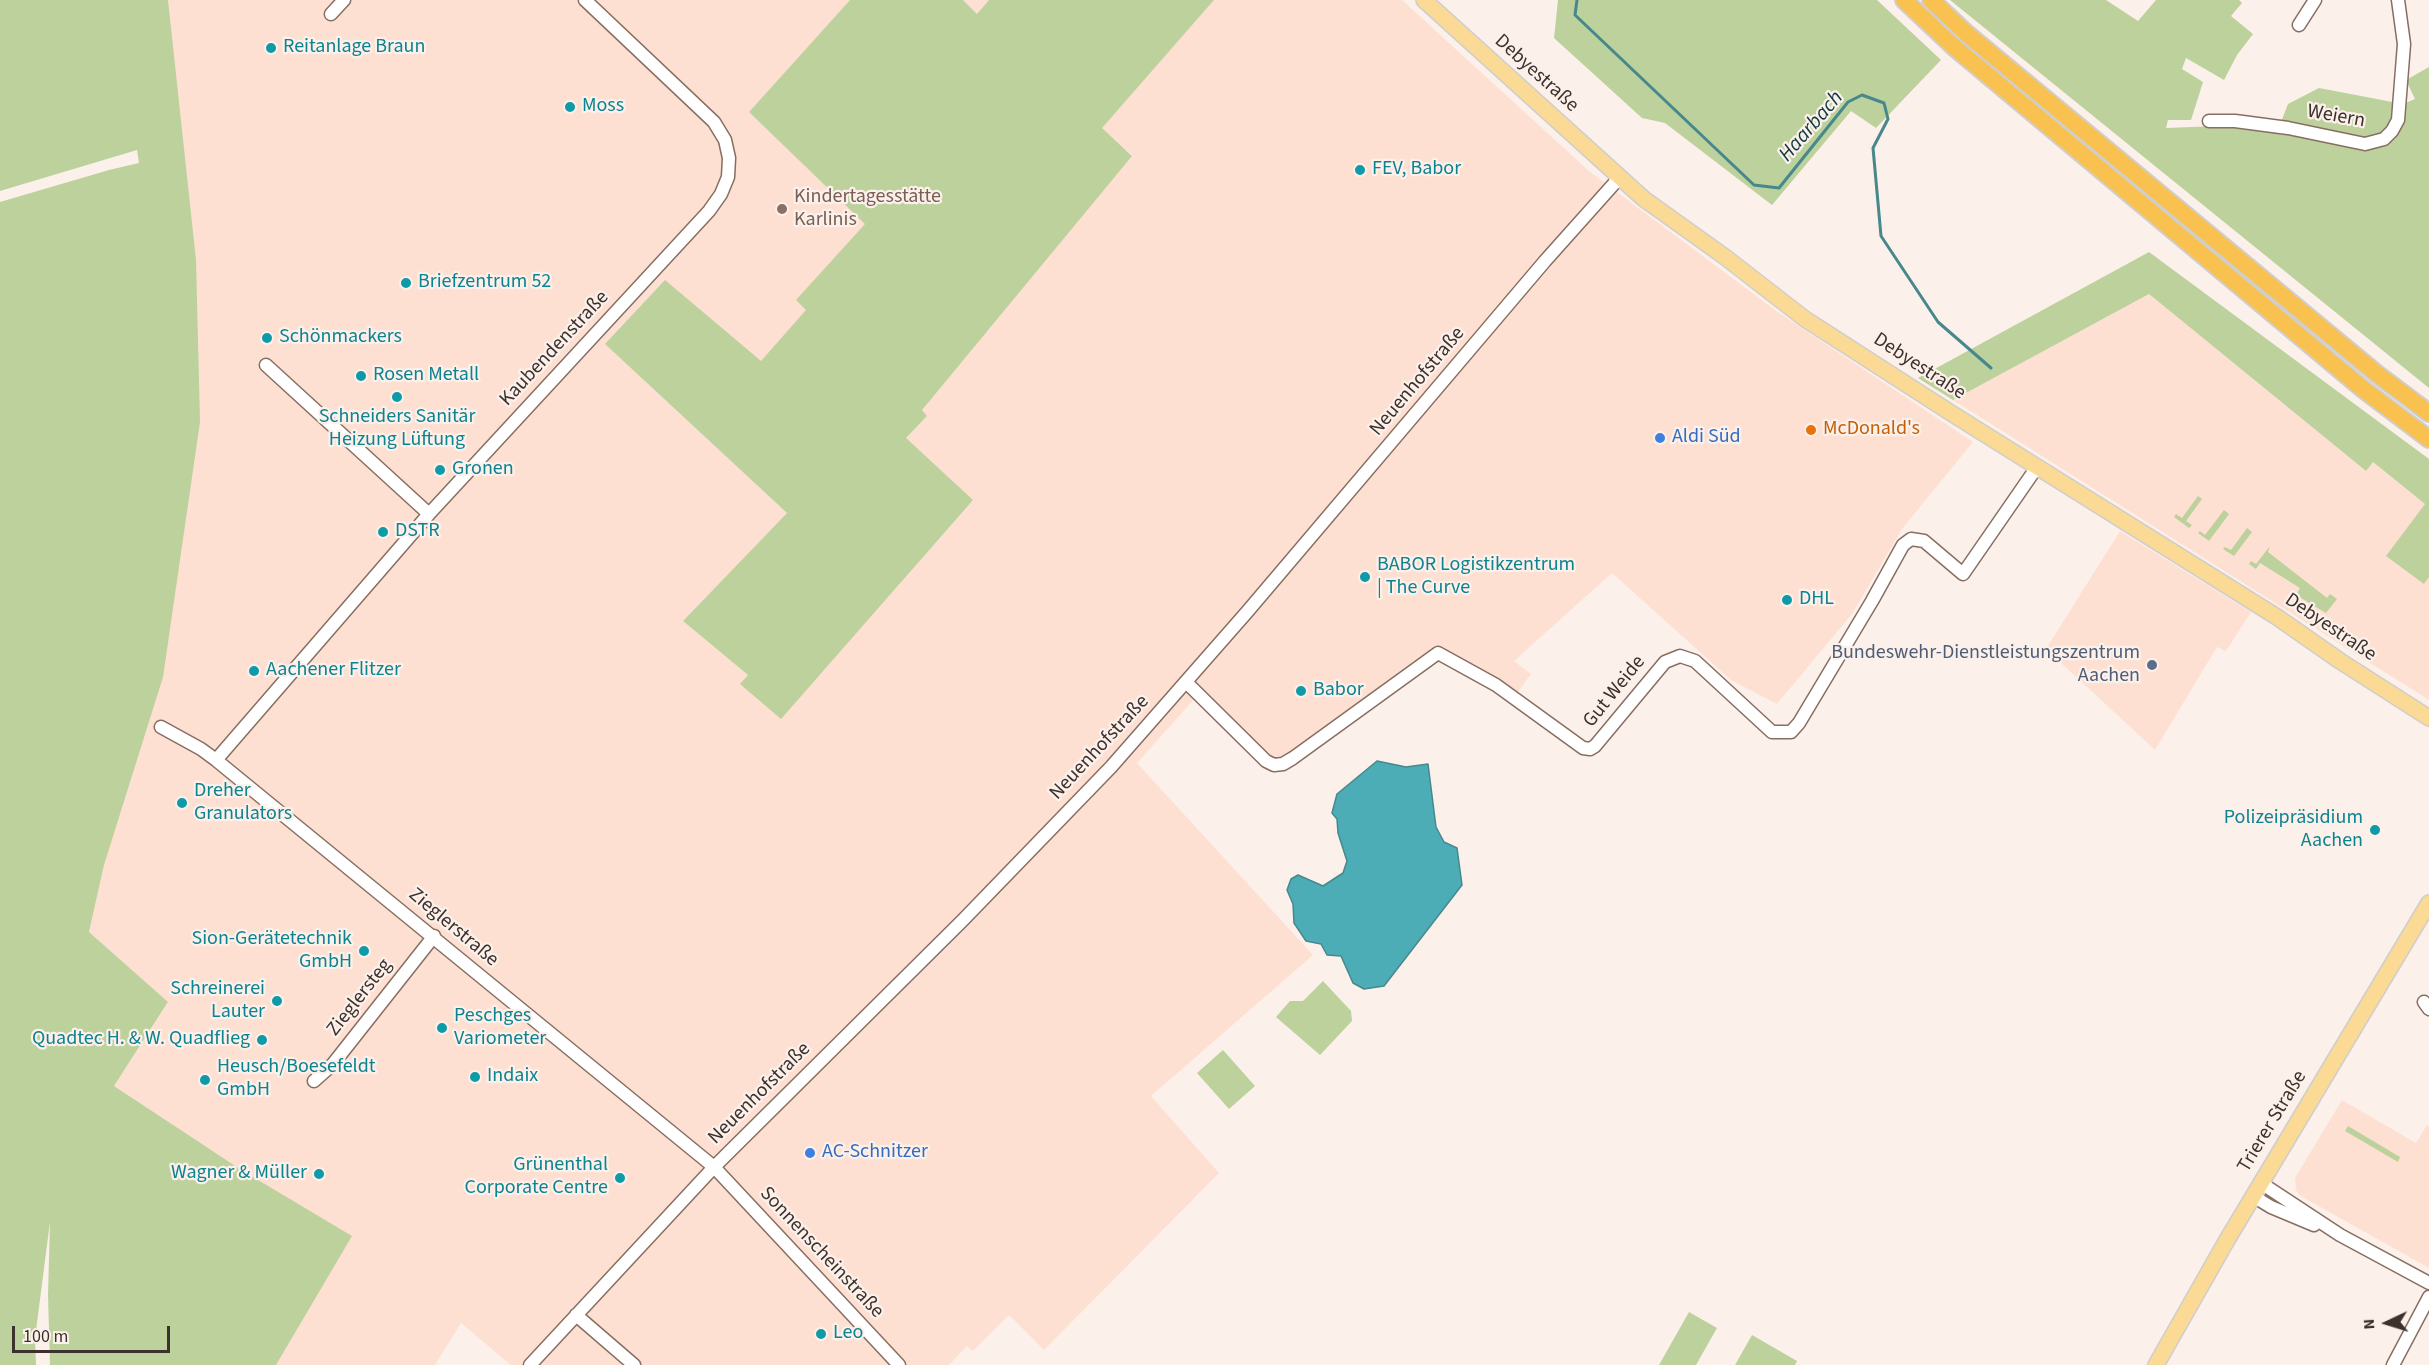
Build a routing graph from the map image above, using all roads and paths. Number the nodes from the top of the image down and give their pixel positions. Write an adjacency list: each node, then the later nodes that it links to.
1 (344, 0): 8 (street)
2 (585, 0): 16 (street, Kaubendenstraße)
3 (1424, 0): 11 (main road, Debyestraße)
4 (1904, 0): 14 (highway)
5 (1931, 0): 13 (highway)
6 (2315, 0): 9 (street)
7 (2398, 0): 10 (street, Weiern)
8 (331, 14)
9 (2298, 25)
10 (2209, 122)
11 (1620, 177): 15 (main road, Debyestraße); 17 (street, Neuenhofstraße)
12 (266, 365): 16 (street)
13 (2429, 413)
14 (2429, 439)
15 (2037, 466): 17 (street, Gut Weide); 18 (main road, Debyestraße)
16 (429, 514): 20 (street, Kaubendenstraße)
17 (1186, 682): 24 (street, Neuenhofstraße)
18 (2429, 718)
19 (161, 727): 20 (street, Zieglerstraße)
20 (216, 760): 22 (street, Zieglerstraße)
21 (2429, 903): 25 (main road, Trierer Straße)
22 (434, 936): 23 (street, Zieglersteg); 24 (street, Zieglerstraße)
23 (314, 1081)
24 (714, 1167): 28 (street, Neuenhofstraße); 31 (street, Sonnenscheinstraße)
25 (2257, 1190): 26 (street); 32 (main road, Trierer Straße)
26 (2429, 1283)
27 (2429, 1297): 33 (street)
28 (576, 1315): 29 (street, Neuenhofstraße); 30 (street)
29 (530, 1365)
30 (634, 1365)
31 (899, 1365)
32 (2156, 1365)
33 (2393, 1365)

